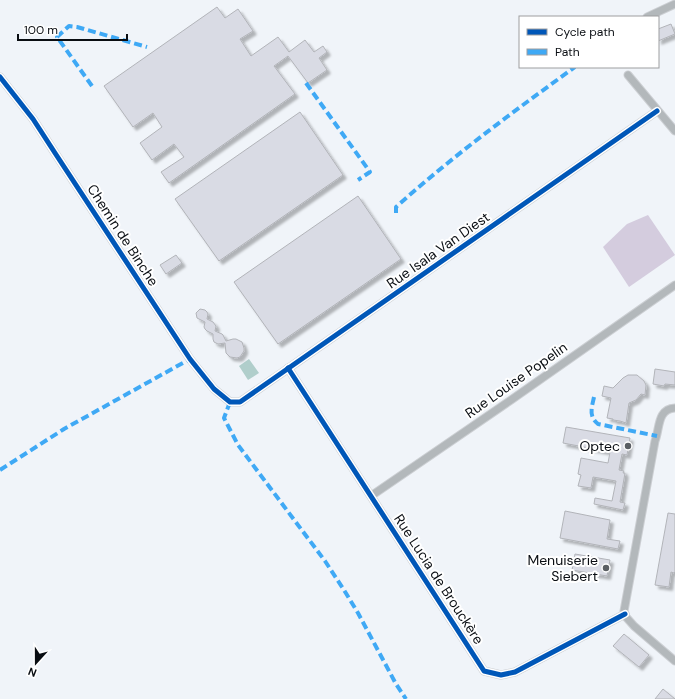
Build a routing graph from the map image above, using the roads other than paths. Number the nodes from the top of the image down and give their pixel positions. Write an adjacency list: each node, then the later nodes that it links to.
1 (675, 4): 2 (street)
2 (649, 16)
3 (628, 75): 5 (street)
4 (0, 77): 9 (street, Chemin de Binche)
5 (657, 110): 6 (street); 8 (street, Rue Isala Van Diest)
6 (675, 131)
7 (675, 285): 11 (street, Rue Louise Popelin)
8 (288, 368): 9 (street, Rue Isala Van Diest); 11 (street, Rue Lucia de Brouckère)
9 (230, 402)
10 (675, 408): 12 (street)
11 (371, 496): 12 (street, Rue Lucia de Brouckère)
12 (625, 614): 13 (street)
13 (675, 661)

